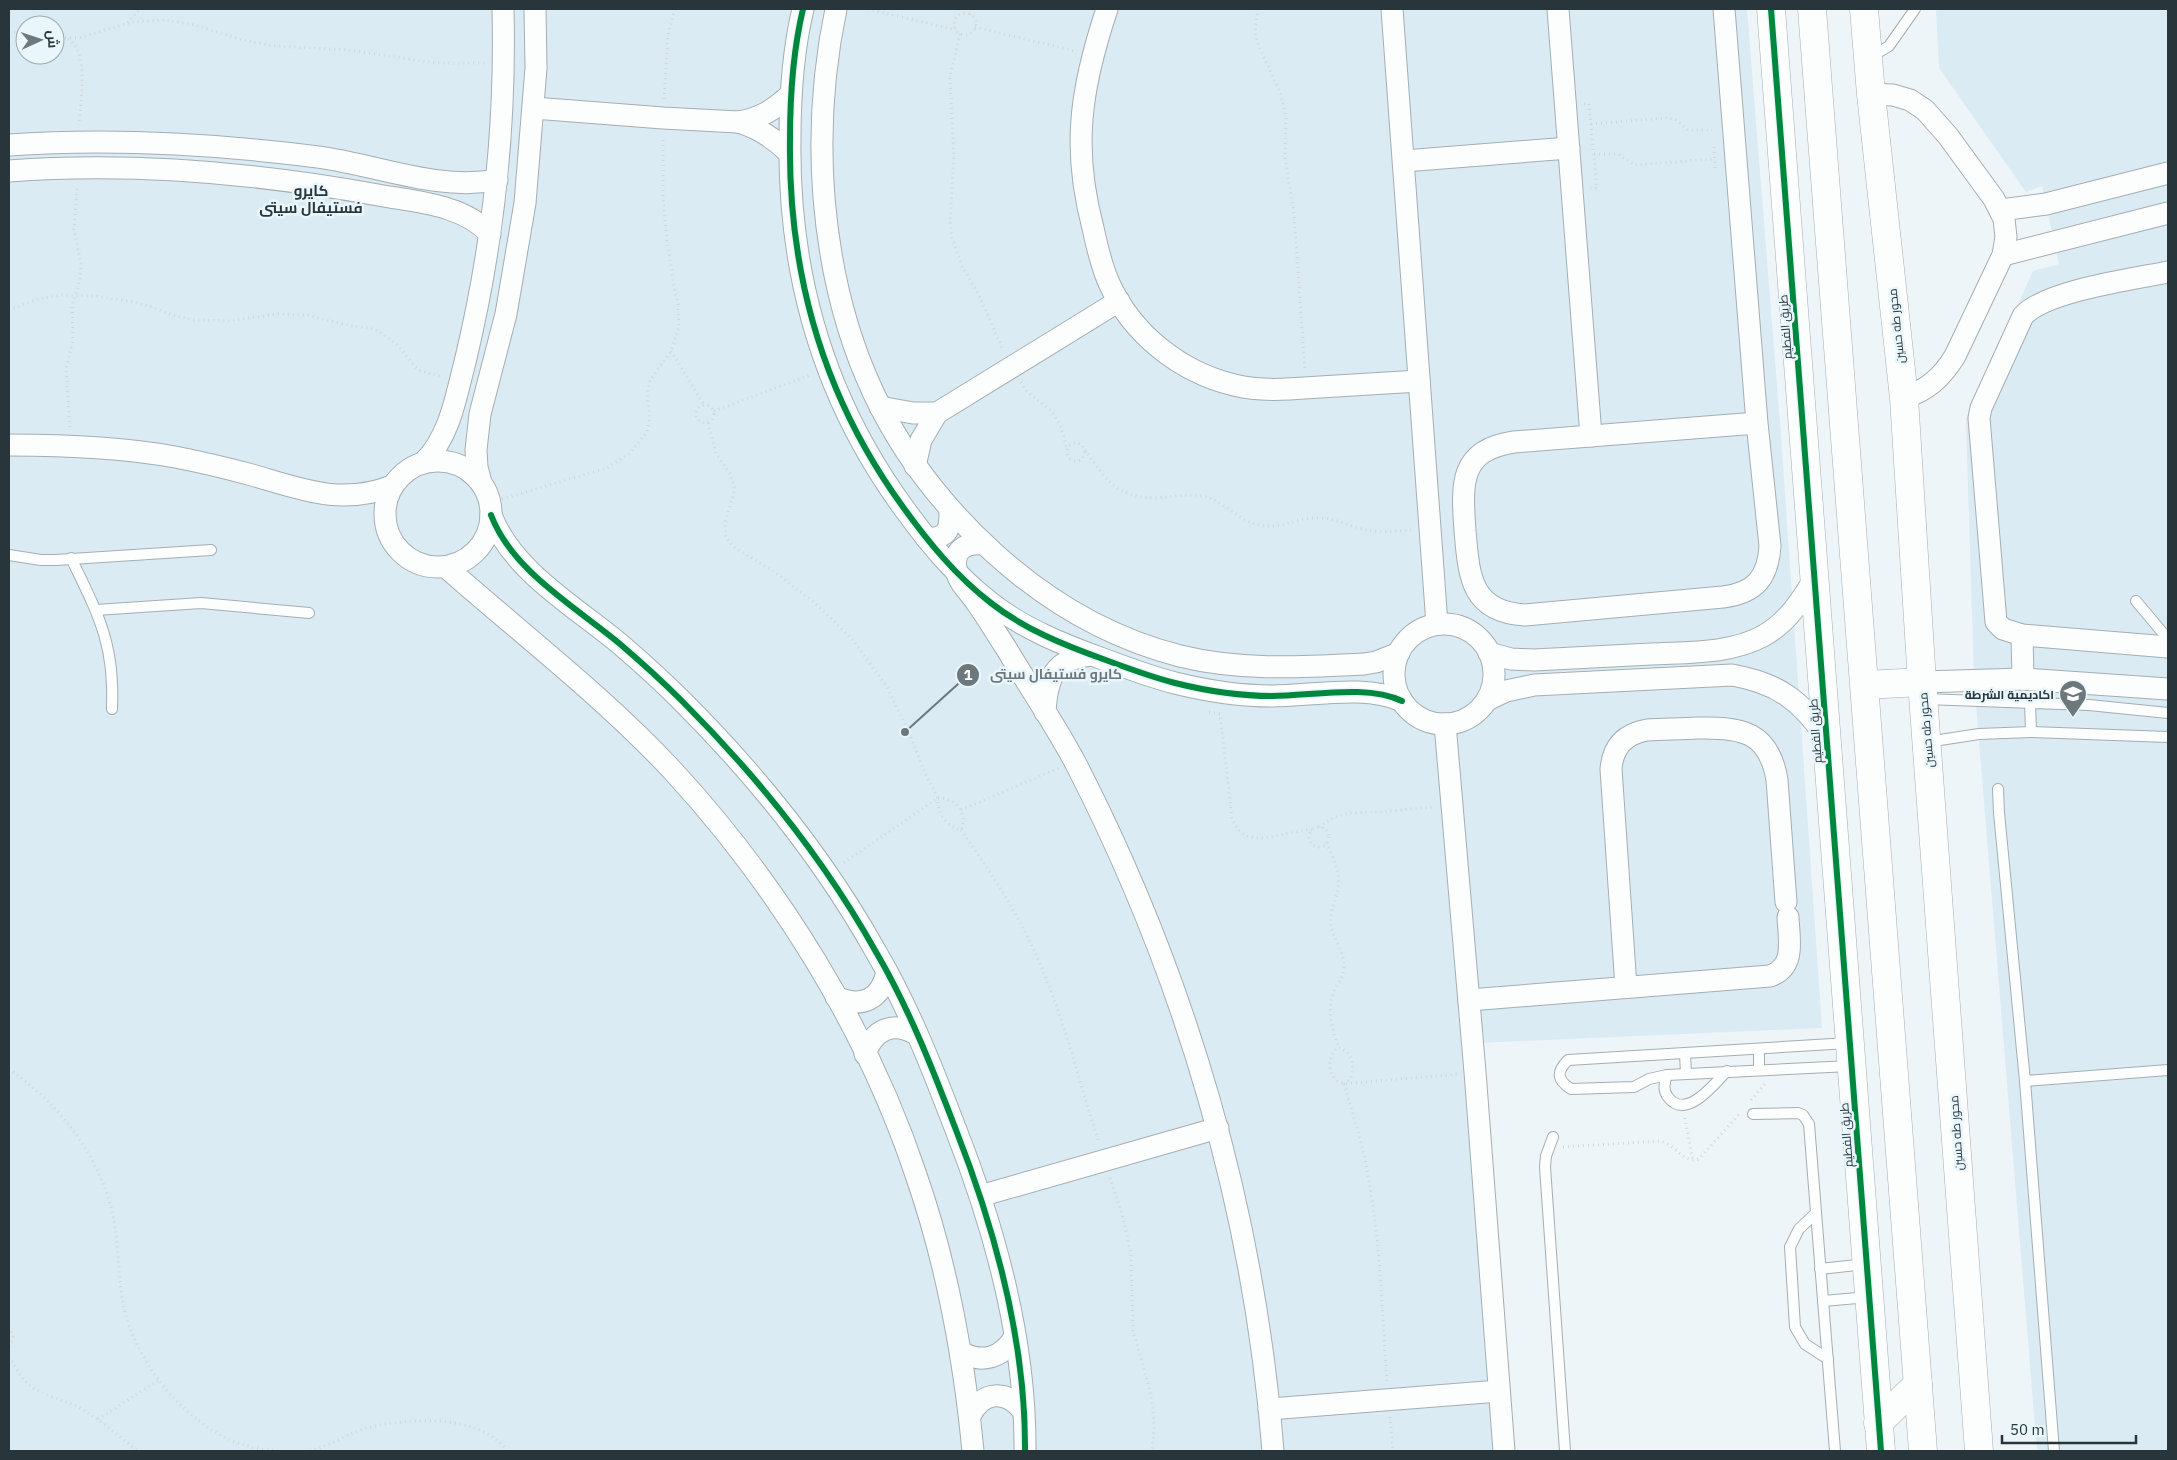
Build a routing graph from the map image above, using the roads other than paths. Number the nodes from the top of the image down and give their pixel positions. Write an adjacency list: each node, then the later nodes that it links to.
1 (503, 9): 24 (street)
2 (535, 9): 16 (street)
3 (803, 9): 14 (street)
4 (836, 9): 33 (street)
5 (1106, 9): 30 (street)
6 (1392, 9): 21 (street)
7 (1558, 9): 19 (street)
8 (1724, 9): 35 (street)
9 (1772, 9): 51 (main road, طريق الفطيم)
10 (1812, 9): 63 (main road)
11 (1864, 9): 13 (main road, محور طه حسين)
12 (1915, 9): 13 (lane)
13 (1868, 59): 15 (main road, محور طه حسين)
14 (791, 94): 17 (street); 20 (street)
15 (1871, 94): 25 (street); 32 (main road, محور طه حسين)
16 (534, 108): 17 (street); 40 (street)
17 (738, 122): 20 (street)
18 (9, 145): 24 (street)
19 (1569, 148): 21 (street); 36 (street)
20 (790, 153): 44 (street)
21 (1404, 161): 31 (street)
22 (9, 171): 27 (street)
23 (2168, 173): 25 (street)
24 (497, 180): 27 (street)
25 (2001, 210): 28 (street)
26 (2168, 213): 28 (street)
27 (490, 234): 38 (street)
28 (2003, 255): 32 (street)
29 (2168, 272): 56 (street)
30 (1119, 301): 31 (street); 34 (street)
31 (1419, 381): 55 (street)
32 (1904, 398): 65 (main road, محور طه حسين)
33 (880, 407): 34 (street); 39 (street)
34 (937, 413): 39 (street)
35 (1757, 423): 36 (street); 36 (street)
36 (1592, 436)
37 (9, 446): 41 (street)
38 (424, 462): 40 (street); 41 (street)
39 (915, 466): 43 (street)
40 (482, 484): 42 (street)
41 (392, 486): 49 (street)
42 (491, 509): 49 (street); 78 (street)
43 (950, 511): 44 (street); 45 (street)
44 (927, 539): 50 (street)
45 (984, 544): 50 (street); 59 (street)
46 (211, 550): 48 (lane)
47 (9, 555): 48 (lane)
48 (71, 558): 53 (lane)
49 (447, 568): 80 (street)
50 (957, 575): 61 (street); 70 (street)
51 (1815, 578): 60 (street); 75 (main road, طريق الفطيم)
52 (2136, 601): 57 (lane)
53 (96, 610): 54 (lane); 69 (lane)
54 (309, 614)
55 (1437, 624): 59 (street); 60 (street)
56 (2022, 635): 58 (street); 62 (street)
57 (2168, 639)
58 (2168, 647)
59 (1399, 653): 67 (street)
60 (1489, 653): 66 (street)
61 (1091, 655): 67 (street); 70 (street)
62 (2023, 679): 64 (street); 65 (street)
63 (1865, 685): 65 (main road); 105 (main road)
64 (2168, 689)
65 (1923, 691): 68 (lane); 76 (main road, محور طه حسين)
66 (1487, 700): 72 (street); 75 (street)
67 (1402, 701): 72 (street)
68 (2030, 702): 71 (lane); 73 (lane)
69 (112, 709)
70 (1044, 712): 94 (street)
71 (2168, 713)
72 (1445, 724): 81 (street)
73 (2031, 732): 74 (lane); 76 (lane)
74 (2168, 737)
75 (1826, 739): 86 (main road, طريق الفطيم)
76 (1927, 742): 119 (main road, محور طه حسين)
77 (1998, 789): 92 (lane)
78 (887, 972): 80 (street); 82 (street)
79 (1626, 987): 79 (street); 81 (street)
80 (836, 997): 84 (street)
81 (1469, 1000): 106 (street)
82 (916, 1034): 84 (street); 96 (street)
83 (1759, 1050): 85 (lane); 86 (lane); 87 (lane)
84 (866, 1054): 103 (street)
85 (1685, 1054): 90 (lane); 91 (lane)
86 (1850, 1054): 87 (lane); 98 (main road, طريق الفطيم)
87 (1759, 1070): 89 (lane)
88 (2168, 1070): 92 (lane)
89 (1727, 1071): 90 (lane); 91 (lane)
90 (1686, 1074): 91 (lane)
91 (1666, 1075)
92 (2025, 1081): 120 (lane)
93 (1753, 1114): 97 (lane)
94 (1218, 1128): 96 (street); 107 (street)
95 (1553, 1137): 115 (lane)
96 (980, 1196): 102 (street)
97 (1816, 1213): 99 (lane); 104 (lane)
98 (1867, 1264): 99 (lane); 100 (main road, طريق الفطيم)
99 (1820, 1269): 101 (lane)
100 (1869, 1297): 101 (lane); 110 (main road, طريق الفطيم)
101 (1823, 1301): 104 (lane)
102 (1015, 1336): 103 (street); 108 (street)
103 (961, 1352): 109 (street)
104 (1828, 1359): 116 (lane)
105 (1918, 1384): 110 (main road); 118 (main road)
106 (1499, 1391): 107 (street); 114 (street)
107 (1269, 1409): 113 (street)
108 (1024, 1411): 109 (street); 112 (street)
109 (970, 1416): 111 (street)
110 (1878, 1424): 117 (main road, طريق الفطيم)
111 (973, 1451)
112 (1025, 1451)
113 (1273, 1451)
114 (1504, 1451)
115 (1565, 1451)
116 (1835, 1451)
117 (1881, 1451)
118 (1923, 1451)
119 (1979, 1451)
120 (2054, 1451)

